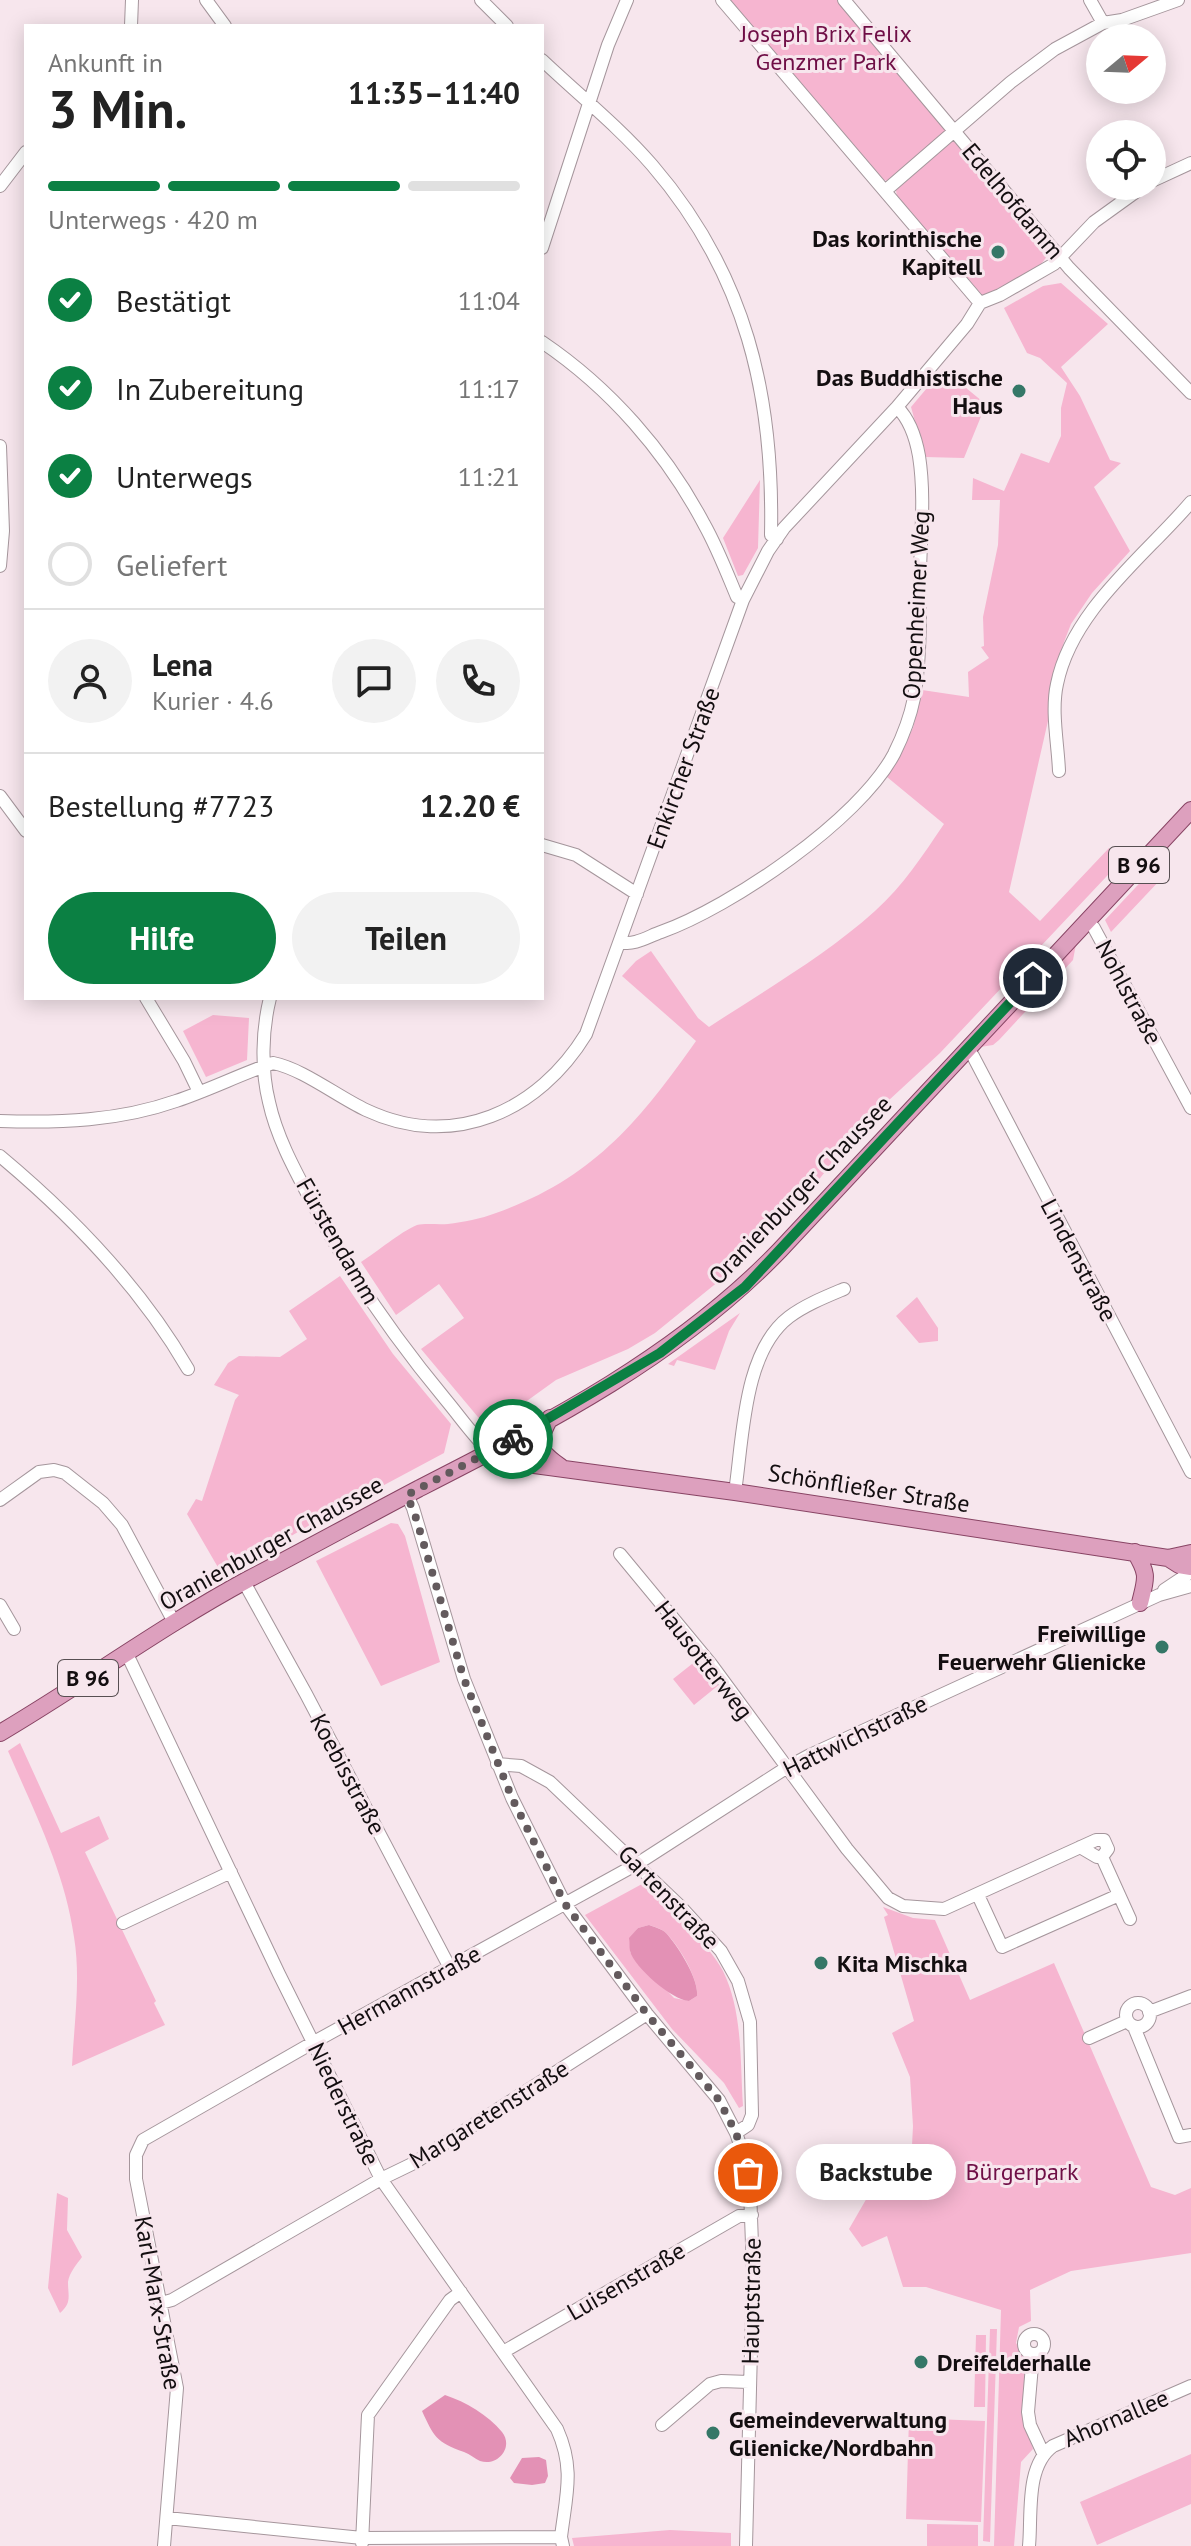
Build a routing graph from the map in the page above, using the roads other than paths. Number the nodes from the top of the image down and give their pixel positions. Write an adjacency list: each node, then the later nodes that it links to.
1 (132, 0): 10 (street)
2 (206, 0): 11 (street)
3 (481, 0): 12 (street)
4 (627, 0): 14 (street)
5 (722, 0): 20 (street)
6 (844, 0): 15 (street, Edelhofdamm)
7 (1090, 0): 9 (street)
8 (1178, 0): 9 (street)
9 (1103, 23): 15 (street)
10 (131, 24)
11 (224, 24)
12 (505, 24)
13 (544, 62): 14 (street)
14 (589, 103): 22 (street); 30 (street)
15 (955, 131): 20 (street); 23 (street, Edelhofdamm)
16 (24, 155): 19 (street)
17 (1191, 163): 18 (street)
18 (1166, 175)
19 (0, 186)
20 (885, 191): 24 (street)
21 (1123, 200): 23 (street, Enkircher Straße)
22 (544, 242)
23 (1060, 258): 24 (street, Enkircher Straße); 26 (street, Edelhofdamm)
24 (980, 303): 27 (street, Enkircher Straße)
25 (544, 344): 32 (street)
26 (1191, 393)
27 (897, 407): 30 (street, Enkircher Straße); 40 (street, Oppenheimer Weg)
28 (0, 446): 31 (street)
29 (1191, 502): 33 (street)
30 (777, 539): 32 (street, Enkircher Straße)
31 (0, 566)
32 (743, 600): 38 (street, Enkircher Straße)
33 (1059, 771)
34 (0, 796): 36 (street)
35 (1191, 810): 39 (main road, Oranienburger Chaussee / B 96)
36 (24, 828)
37 (544, 846): 38 (street)
38 (637, 894): 40 (street, Enkircher Straße)
39 (1087, 920): 43 (main road, Oranienburger Chaussee / B 96); 46 (street, Nohlstraße)
40 (621, 942): 44 (street, Enkircher Straße)
41 (147, 1000): 45 (street)
42 (270, 1000): 44 (street, Fürstendamm)
43 (966, 1049): 51 (main road, Oranienburger Chaussee / B 96); 54 (street, Lindenstraße)
44 (265, 1066): 45 (street); 52 (street, Fürstendamm)
45 (199, 1092): 47 (street)
46 (1190, 1105)
47 (0, 1121)
48 (0, 1156): 50 (street)
49 (844, 1289): 56 (street)
50 (188, 1369)
51 (550, 1418): 52 (main road, Oranienburger Chaussee / B 96); 53 (main road)
52 (490, 1452): 53 (main road, Schönfließer Straße); 57 (main road, Oranienburger Chaussee / B 96)
53 (562, 1467): 56 (main road, Schönfließer Straße)
54 (1191, 1472)
55 (0, 1482): 58 (street)
56 (735, 1492): 59 (main road, Schönfließer Straße)
57 (407, 1495): 64 (main road, Oranienburger Chaussee / B 96); 73 (street, Hauptstraße)
58 (4, 1496): 69 (street)
59 (1135, 1552): 62 (main road, Schönfließer Straße); 67 (main road)
60 (1191, 1553): 62 (main road, Schönfließer Straße)
61 (620, 1554): 74 (street, Hausotterweg)
62 (1168, 1558): 63 (main road, Schönfließer Straße)
63 (1191, 1570): 66 (street, Hattwichstraße)
64 (244, 1582): 69 (main road, Oranienburger Chaussee / B 96); 82 (street, Koebisstraße)
65 (1191, 1586): 66 (street, Hattwichstraße)
66 (1159, 1595): 67 (street, Hattwichstraße)
67 (1140, 1603): 74 (street, Hattwichstraße)
68 (0, 1605): 70 (street)
69 (175, 1624): 71 (main road, Oranienburger Chaussee / B 96)
70 (14, 1629)
71 (127, 1654): 72 (main road, Oranienburger Chaussee / B 96); 76 (street, Niederstraße)
72 (0, 1733)
73 (497, 1764): 75 (street, Gartenstraße); 79 (street, Hauptstraße)
74 (786, 1768): 75 (street, Hattwichstraße); 77 (street, Hausotterweg)
75 (637, 1864): 79 (street, Hattwichstraße); 89 (street, Gartenstraße)
76 (231, 1872): 81 (street); 88 (street, Niederstraße)
77 (978, 1895): 78 (street); 78 (street, Hausotterweg)
78 (1119, 1895): 80 (street)
79 (565, 1904): 82 (street, Hermannstraße); 85 (street, Hauptstraße)
80 (1130, 1919)
81 (123, 1923)
82 (450, 1968): 88 (street, Hermannstraße)
83 (1191, 1996): 84 (street)
84 (1149, 2012): 86 (street); 86 (street)
85 (647, 2014): 89 (street, Hauptstraße); 92 (street, Margaretenstraße)
86 (1130, 2024): 87 (street); 90 (street)
87 (1089, 2038)
88 (314, 2042): 91 (street, Hermannstraße); 92 (street, Niederstraße)
89 (736, 2133): 93 (street, Hauptstraße)
90 (1191, 2135)
91 (136, 2155): 95 (street, Karl-Marx-Straße)
92 (381, 2179): 94 (street, Niederstraße); 95 (street, Margaretenstraße)
93 (752, 2215): 96 (street, Luisenstraße); 98 (street, Hauptstraße)
94 (461, 2292): 96 (street, Niederstraße); 104 (street)
95 (161, 2303): 102 (street, Karl-Marx-Straße)
96 (503, 2352): 103 (street, Niederstraße)
97 (1033, 2354): 101 (street, Ahornallee)
98 (749, 2382): 100 (street, Hauptstraße); 106 (street, Hauptstraße)
99 (1191, 2386): 101 (street, Ahornallee)
100 (662, 2425)
101 (1043, 2453): 107 (street, Ahornallee)
102 (167, 2518): 104 (street); 105 (street, Karl-Marx-Straße)
103 (562, 2541): 104 (street)
104 (362, 2542)
105 (164, 2546)
106 (746, 2546)
107 (1029, 2546)

